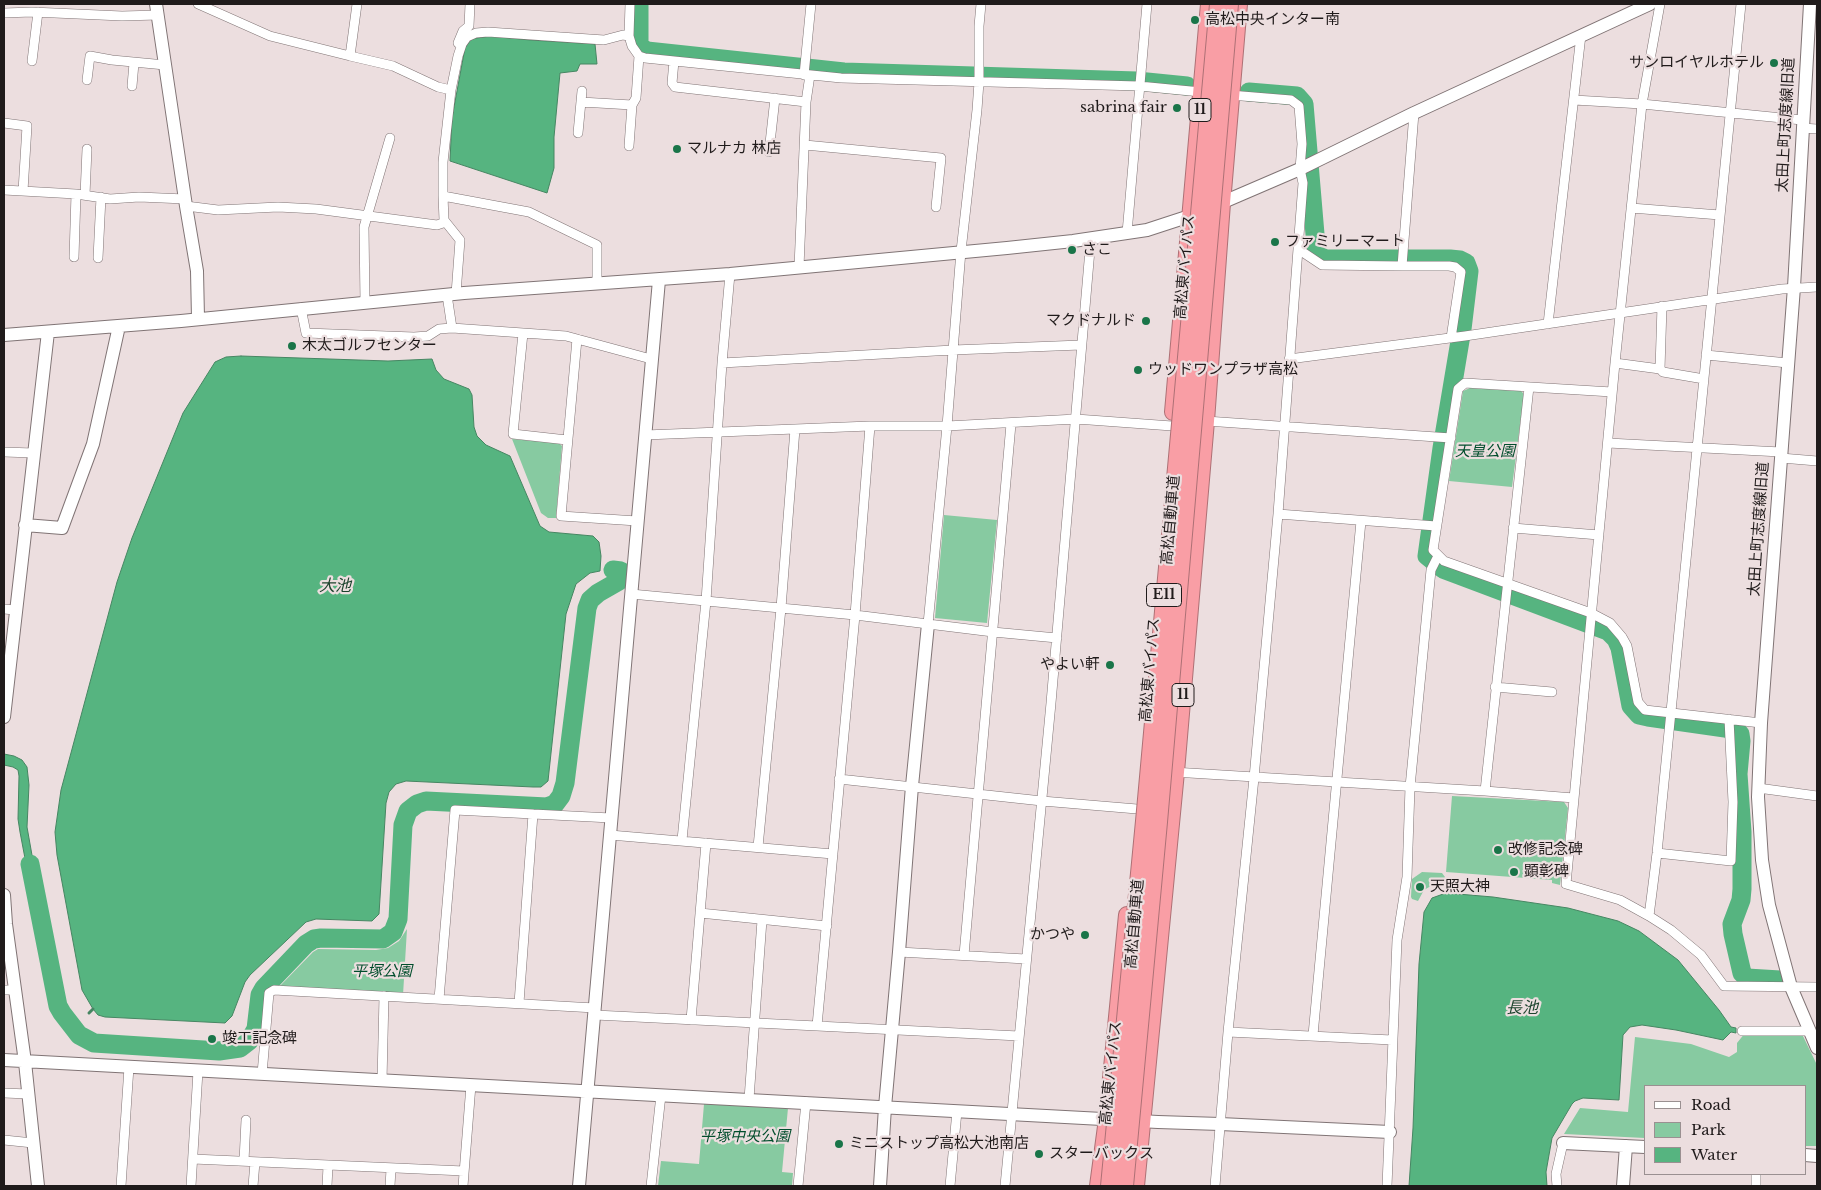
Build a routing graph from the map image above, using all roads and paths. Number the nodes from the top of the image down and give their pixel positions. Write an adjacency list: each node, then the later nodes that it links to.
1 (198, 4): 21 (street)
2 (357, 4): 21 (street)
3 (470, 4): 28 (street)
4 (630, 4): 19 (street)
5 (811, 4): 27 (street)
6 (981, 4): 29 (street)
7 (1147, 4): 31 (street)
8 (1209, 4): 35 (highway, 高松東バイパス / 11); 50 (highway, bridge)
9 (1218, 4): 50 (highway, 高松自動車道 / E11, bridge)
10 (1230, 4): 247 (highway, 高松自動車道 / E11, bridge)
11 (1239, 4): 36 (highway, 高松東バイパス / 11)
12 (1650, 4): 20 (street)
13 (1660, 4): 41 (street)
14 (1742, 4): 43 (street)
15 (1810, 4): 46 (street, 太田上町志度線旧道)
16 (42, 9): 17 (street); 18 (street); 23 (street)
17 (157, 9): 26 (street)
18 (4, 12)
19 (629, 36): 22 (street); 28 (street)
20 (1581, 36): 38 (street); 44 (street)
21 (350, 56): 33 (street)
22 (639, 56): 24 (street); 42 (street)
23 (32, 61)
24 (674, 61): 27 (street); 37 (street)
25 (134, 63): 26 (street); 30 (street); 32 (street)
26 (165, 65): 61 (street)
27 (806, 71): 29 (street); 40 (street)
28 (454, 73): 33 (street)
29 (979, 78): 31 (street); 72 (street)
30 (87, 80)
31 (1139, 83): 35 (street); 69 (street)
32 (132, 86)
33 (451, 90): 59 (street)
34 (582, 91): 39 (street)
35 (1201, 92): 66 (highway, 高松東バイパス / 11)
36 (1230, 95): 55 (street); 62 (highway, 高松東バイパス / 11)
37 (775, 98): 40 (street); 54 (street)
38 (1574, 100): 41 (street); 89 (street)
39 (581, 102): 42 (street); 48 (street)
40 (806, 102): 51 (street)
41 (1642, 104): 43 (street); 64 (street)
42 (632, 105): 52 (street)
43 (1730, 113): 46 (street); 65 (street)
44 (1414, 114): 55 (street); 75 (street)
45 (4, 123): 57 (street)
46 (1802, 124): 47 (street); 80 (street, 太田上町志度線旧道)
47 (1817, 129)
48 (578, 133)
49 (390, 138): 67 (street)
50 (1205, 140): 246 (highway, 高松自動車道 / E11, bridge)
51 (805, 145): 63 (street); 76 (street)
52 (629, 146)
53 (87, 148): 58 (street)
54 (769, 152)
55 (1301, 168): 62 (street); 71 (street)
56 (4, 190): 57 (street)
57 (23, 191): 58 (street)
58 (81, 195): 60 (street); 73 (street)
59 (442, 196): 68 (street); 79 (street)
60 (101, 197): 61 (street); 74 (street)
61 (185, 202): 67 (street); 88 (street)
62 (1222, 203): 66 (street); 110 (highway, 高松東バイパス / 11)
63 (936, 207)
64 (1631, 208): 65 (street); 87 (street)
65 (1720, 215): 83 (street)
66 (1190, 216): 69 (street); 114 (highway, 高松東バイパス / 11)
67 (367, 217): 68 (street); 84 (street)
68 (444, 220): 82 (street)
69 (1127, 233): 70 (street)
70 (1091, 238): 72 (street); 97 (street)
71 (1298, 249): 75 (street); 101 (street)
72 (962, 251): 76 (street); 98 (street)
73 (74, 257)
74 (98, 258)
75 (1403, 262): 95 (street)
76 (799, 267): 77 (street)
77 (730, 274): 78 (street); 102 (street)
78 (659, 280): 79 (street); 100 (street)
79 (598, 284): 82 (street)
80 (1794, 287): 81 (street); 83 (street); 104 (street, 太田上町志度線旧道)
81 (1817, 287)
82 (452, 294): 84 (street); 91 (street)
83 (1712, 298): 85 (street); 99 (street)
84 (365, 303): 86 (street)
85 (1662, 306): 87 (street); 105 (street)
86 (301, 308): 88 (street); 91 (street)
87 (1621, 312): 89 (street); 103 (street)
88 (198, 318): 90 (street)
89 (1548, 324): 95 (street)
90 (119, 326): 92 (street); 130 (street)
91 (452, 328): 93 (street)
92 (48, 332): 94 (street); 124 (street)
93 (522, 333): 96 (street); 120 (street)
94 (4, 335)
95 (1457, 337): 101 (street)
96 (578, 339): 100 (street); 120 (street)
97 (1081, 345): 98 (street); 109 (street)
98 (953, 350): 102 (street); 113 (street)
99 (1706, 355): 104 (street); 106 (street)
100 (651, 359): 118 (street)
101 (1290, 359): 115 (street)
102 (722, 363): 117 (street)
103 (1615, 363): 105 (street); 108 (street)
104 (1788, 363): 125 (street, 太田上町志度線旧道)
105 (1660, 368): 106 (street)
106 (1704, 379): 122 (street)
107 (1529, 387): 108 (street); 119 (street); 132 (street)
108 (1612, 392): 121 (street)
109 (1076, 418): 111 (street); 114 (street); 144 (street)
110 (1206, 422): 115 (street); 152 (highway, 高松東バイパス / 11)
111 (1011, 424): 113 (street); 143 (street)
112 (870, 426): 113 (street); 116 (street); 140 (street)
113 (948, 426): 142 (street)
114 (1172, 426): 151 (highway, 高松東バイパス / 11)
115 (1284, 427): 119 (street); 127 (street)
116 (796, 429): 117 (street); 138 (street)
117 (719, 432): 118 (street); 137 (street)
118 (645, 436): 129 (street)
119 (1446, 437): 131 (street)
120 (567, 440): 129 (street)
121 (1608, 443): 122 (street); 133 (street)
122 (1696, 448): 125 (street); 148 (street)
123 (4, 452): 124 (street)
124 (33, 454): 130 (street)
125 (1781, 455): 126 (street); 149 (street, 太田上町志度線旧道)
126 (1817, 461)
127 (1278, 514): 128 (street); 153 (street)
128 (1361, 520): 131 (street); 155 (street)
129 (637, 521): 136 (street)
130 (25, 525): 139 (street)
131 (1432, 526): 134 (street)
132 (1513, 528): 133 (street); 135 (street)
133 (1599, 535): 141 (street)
134 (1437, 557): 135 (street); 157 (street)
135 (1506, 590): 141 (street); 145 (street)
136 (631, 594): 137 (street); 166 (street)
137 (706, 601): 138 (street); 168 (street)
138 (781, 608): 140 (street); 170 (street)
139 (10, 610): 147 (street)
140 (855, 615): 142 (street); 154 (street)
141 (1590, 620): 148 (street); 162 (street)
142 (928, 624): 143 (street); 156 (street)
143 (993, 632): 144 (street); 160 (street)
144 (1056, 638): 163 (street)
145 (1495, 687): 146 (street); 159 (street)
146 (1552, 692)
147 (4, 717)
148 (1670, 718): 150 (street); 171 (street)
149 (1761, 723): 150 (street); 158 (street, 太田上町志度線旧道)
150 (1729, 725): 171 (street)
151 (1141, 768): 152 (street); 164 (highway, 高松東バイパス / 11)
152 (1176, 772): 153 (street); 218 (highway, 高松東バイパス / 11)
153 (1254, 778): 155 (street); 195 (street)
154 (839, 779): 156 (street); 172 (street)
155 (1337, 782): 157 (street); 196 (street)
156 (912, 786): 160 (street); 179 (street)
157 (1410, 787): 159 (street); 198 (street)
158 (1758, 788): 161 (street); 183 (street, 太田上町志度線旧道)
159 (1485, 791): 162 (street)
160 (978, 794): 163 (street); 180 (street)
161 (1817, 796)
162 (1574, 798): 175 (street)
163 (1042, 801): 164 (street); 181 (street)
164 (1137, 809): 216 (highway, 高松東バイパス / 11)
165 (533, 814): 166 (street); 186 (street); 187 (street)
166 (611, 818): 167 (street)
167 (610, 834): 168 (street); 188 (street)
168 (682, 840): 169 (street)
169 (706, 842): 170 (street); 174 (street)
170 (758, 847): 172 (street)
171 (1657, 853): 175 (street)
172 (833, 854): 178 (street)
173 (4, 895): 177 (street)
174 (700, 913): 176 (street); 189 (street)
175 (1649, 916): 183 (street)
176 (762, 920): 178 (street); 190 (street)
177 (5, 924): 184 (street)
178 (827, 926): 191 (street)
179 (899, 952): 180 (street); 192 (street)
180 (964, 955): 181 (street)
181 (1026, 958): 197 (street)
182 (1817, 987): 183 (street)
183 (1791, 988): 194 (street, 太田上町志度線旧道)
184 (9, 990): 201 (street)
185 (384, 996): 186 (street); 204 (street); 205 (street)
186 (439, 999): 187 (street)
187 (519, 1003): 188 (street)
188 (595, 1011): 189 (street); 207 (street)
189 (691, 1020): 190 (street)
190 (756, 1022): 191 (street); 211 (street)
191 (817, 1026): 192 (street)
192 (891, 1030): 197 (street); 213 (street)
193 (1742, 1031): 194 (street)
194 (1809, 1031): 199 (street, 太田上町志度線旧道)
195 (1228, 1032): 196 (street); 219 (street)
196 (1313, 1034): 198 (street)
197 (1019, 1036): 215 (street)
198 (1392, 1040): 220 (street)
199 (1817, 1048)
200 (4, 1060): 201 (street)
201 (25, 1062): 202 (street); 209 (street)
202 (129, 1067): 203 (street); 233 (street)
203 (198, 1071): 204 (street); 226 (street)
204 (262, 1074): 205 (street)
205 (382, 1080): 206 (street)
206 (471, 1085): 207 (street); 231 (street)
207 (588, 1091): 210 (street); 239 (street)
208 (4, 1093): 209 (street)
209 (28, 1094): 222 (street)
210 (661, 1095): 211 (street); 240 (street)
211 (750, 1100): 212 (street)
212 (806, 1102): 213 (street); 241 (street)
213 (885, 1107): 214 (street); 242 (street)
214 (958, 1111): 215 (street); 243 (street)
215 (1013, 1114): 216 (street); 244 (street)
216 (1107, 1119): 218 (street); 245 (highway, 高松東バイパス / 11)
217 (246, 1120): 227 (street)
218 (1143, 1121): 219 (street); 248 (highway, 高松東バイパス / 11)
219 (1220, 1124): 220 (street); 249 (street)
220 (1390, 1132): 250 (street)
221 (4, 1140): 222 (street)
222 (33, 1143): 232 (street)
223 (1563, 1143): 224 (street); 251 (street)
224 (1626, 1146): 225 (street); 252 (street)
225 (1644, 1147)
226 (193, 1159): 227 (street); 234 (street)
227 (244, 1161): 228 (street)
228 (255, 1162): 229 (street); 235 (street)
229 (328, 1166): 230 (street); 236 (street)
230 (391, 1169): 231 (street); 237 (street)
231 (464, 1171): 238 (street)
232 (38, 1186)
233 (121, 1186)
234 (191, 1186)
235 (253, 1186)
236 (327, 1186)
237 (390, 1186)
238 (463, 1186)
239 (579, 1186)
240 (651, 1186)
241 (798, 1186)
242 (880, 1186)
243 (950, 1186)
244 (1006, 1186)
245 (1098, 1186)
246 (1109, 1186)
247 (1125, 1186)
248 (1136, 1186)
249 (1215, 1186)
250 (1387, 1186)
251 (1557, 1186)
252 (1623, 1186)

